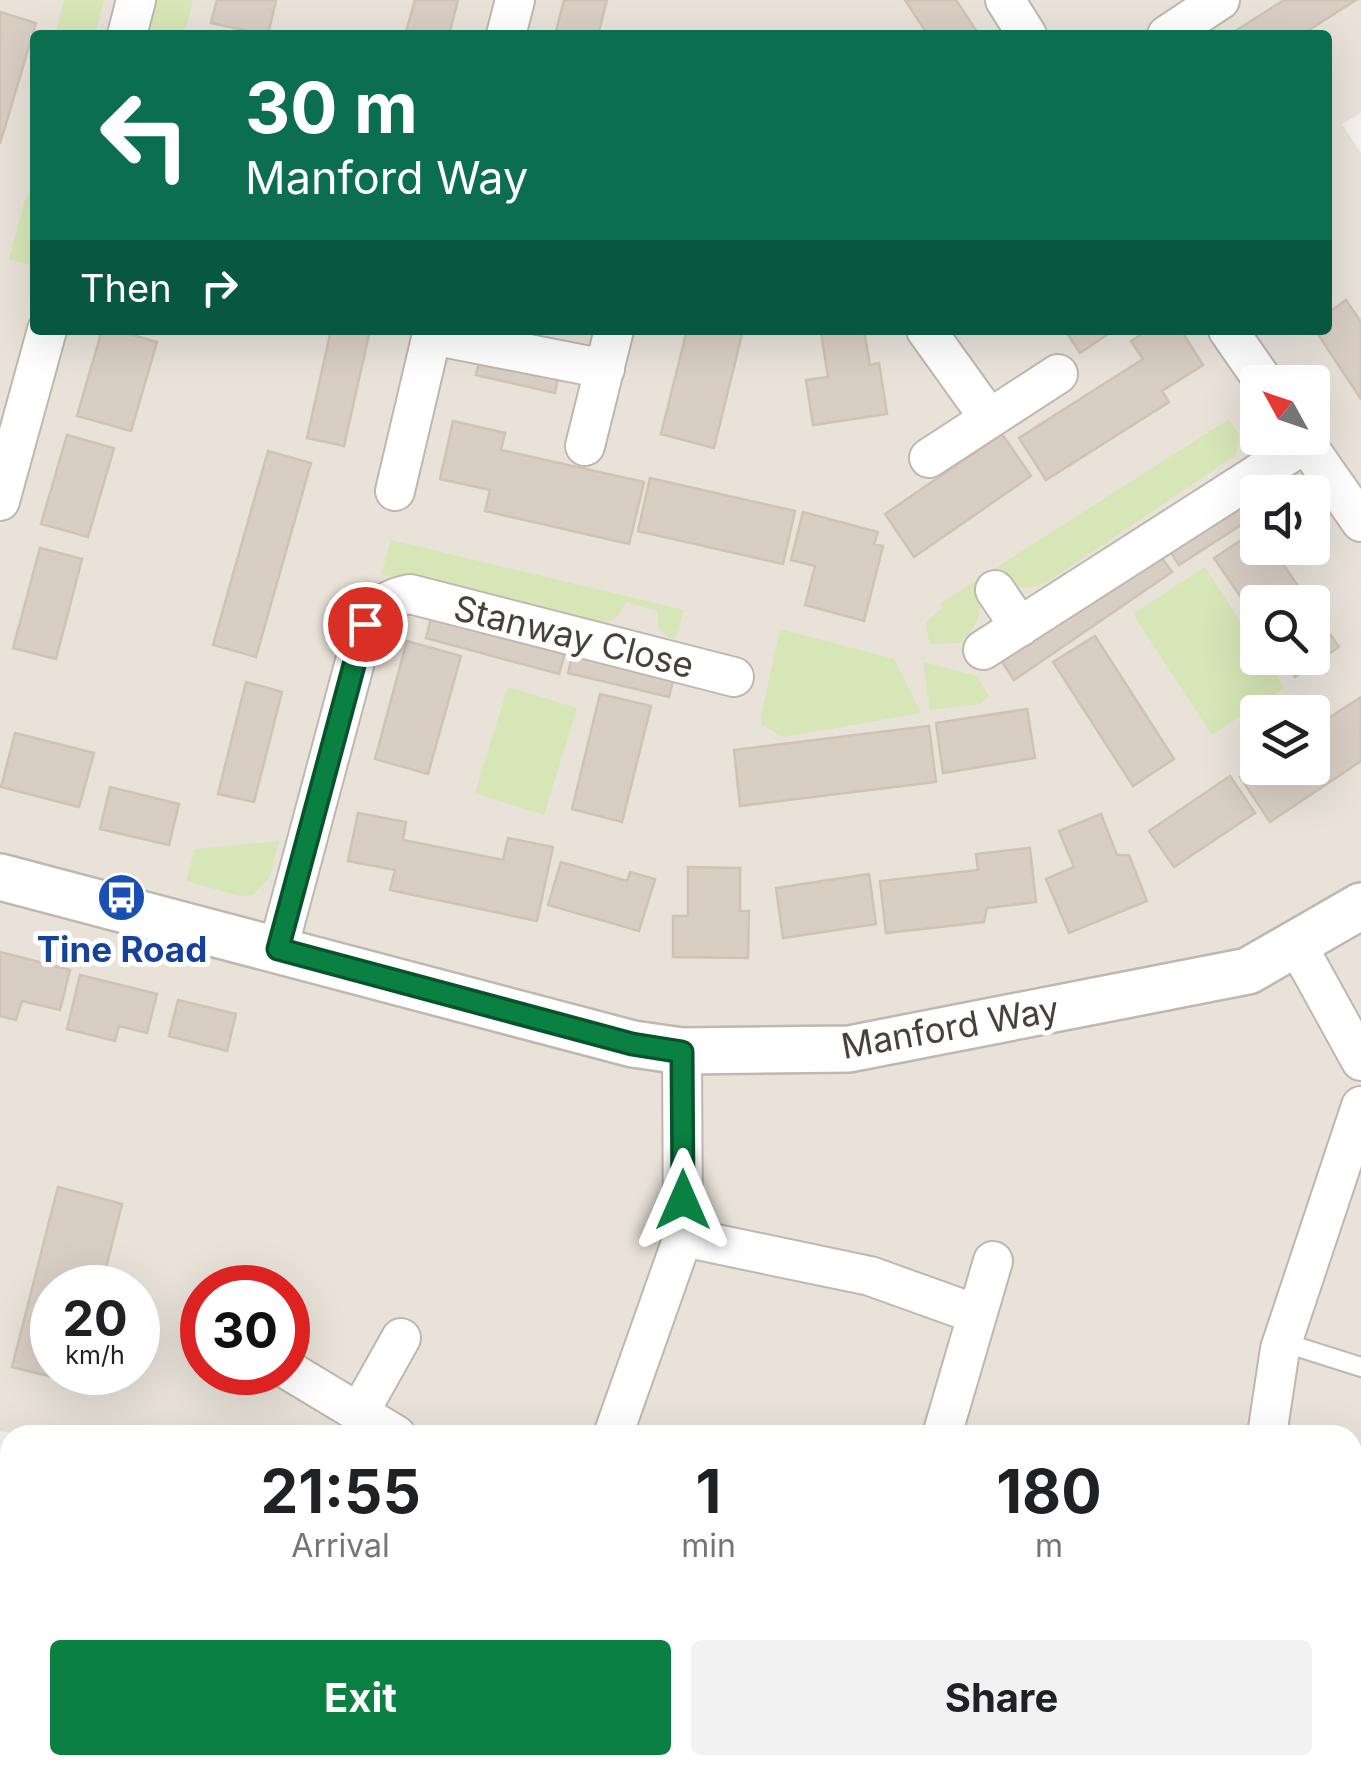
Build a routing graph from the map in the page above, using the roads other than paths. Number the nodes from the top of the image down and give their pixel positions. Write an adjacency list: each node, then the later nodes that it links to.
1 (136, 0): 5 (street)
2 (514, 0): 6 (street)
3 (1005, 0): 7 (street)
4 (1220, 0): 8 (street)
5 (128, 30)
6 (507, 30)
7 (1024, 30)
8 (1175, 30)
9 (46, 335): 24 (street)
10 (432, 335): 23 (street)
11 (447, 335): 16 (street)
12 (613, 335): 16 (street)
13 (930, 335): 18 (street)
14 (1231, 335): 15 (street)
15 (1252, 365)
16 (605, 369): 19 (street)
17 (1058, 374): 18 (street)
18 (989, 418): 22 (street)
19 (586, 446)
20 (1281, 455): 27 (street)
21 (1314, 455): 25 (street)
22 (929, 458)
23 (395, 491)
24 (0, 501)
25 (1361, 522)
26 (995, 590): 27 (street)
27 (1020, 627): 28 (street)
28 (984, 650)
29 (734, 677): 33 (street, Stanway Close)
30 (0, 877): 33 (street, Manford Way)
31 (1361, 906): 32 (street, Manford Way)
32 (1296, 946): 34 (street, Manford Way); 35 (street)
33 (278, 949): 34 (street, Manford Way)
34 (682, 1052): 37 (street)
35 (1361, 1061)
36 (1361, 1106): 41 (street)
37 (683, 1237): 39 (street); 46 (street)
38 (993, 1261): 39 (street)
39 (976, 1314): 47 (street)
40 (401, 1338): 44 (street)
41 (1282, 1342): 42 (lane); 48 (street)
42 (1361, 1367)
43 (310, 1383): 44 (street)
44 (360, 1413): 45 (street)
45 (380, 1425)
46 (617, 1425)
47 (945, 1425)
48 (1269, 1425)

